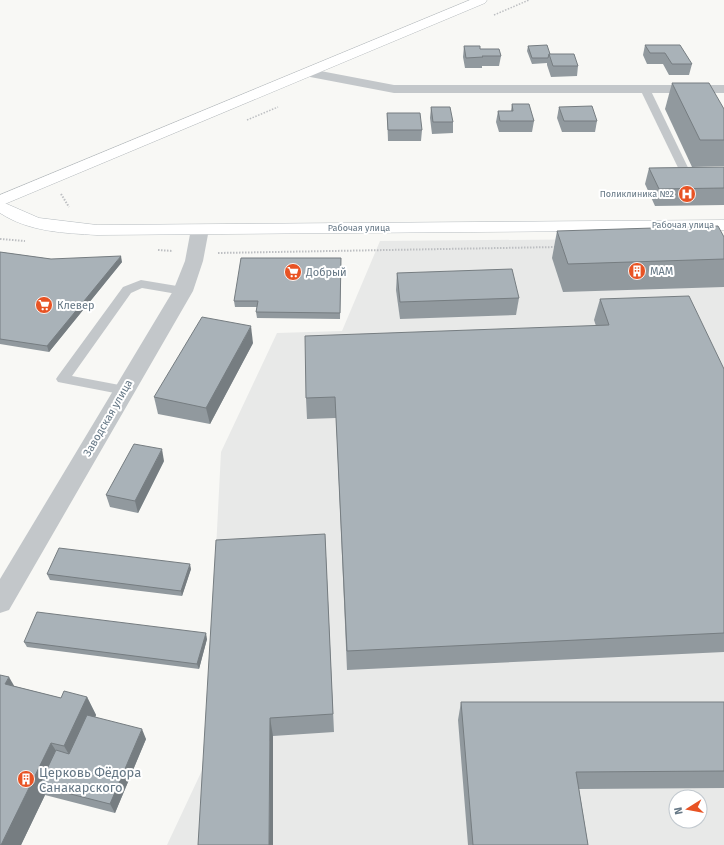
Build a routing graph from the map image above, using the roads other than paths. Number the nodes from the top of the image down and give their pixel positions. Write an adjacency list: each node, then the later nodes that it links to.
1 (481, 0): 2 (street)
2 (310, 73): 3 (street); 6 (street)
3 (646, 89): 4 (street); 5 (lane)
4 (724, 89)
5 (689, 180)
6 (0, 201)
7 (0, 206): 9 (street, Рабочая улица)
8 (724, 225): 9 (street, Рабочая улица)
9 (200, 229): 10 (street, Заводская улица)
10 (183, 291): 11 (street, Заводская улица); 11 (lane)
11 (125, 390): 12 (street, Заводская улица)
12 (0, 602)

